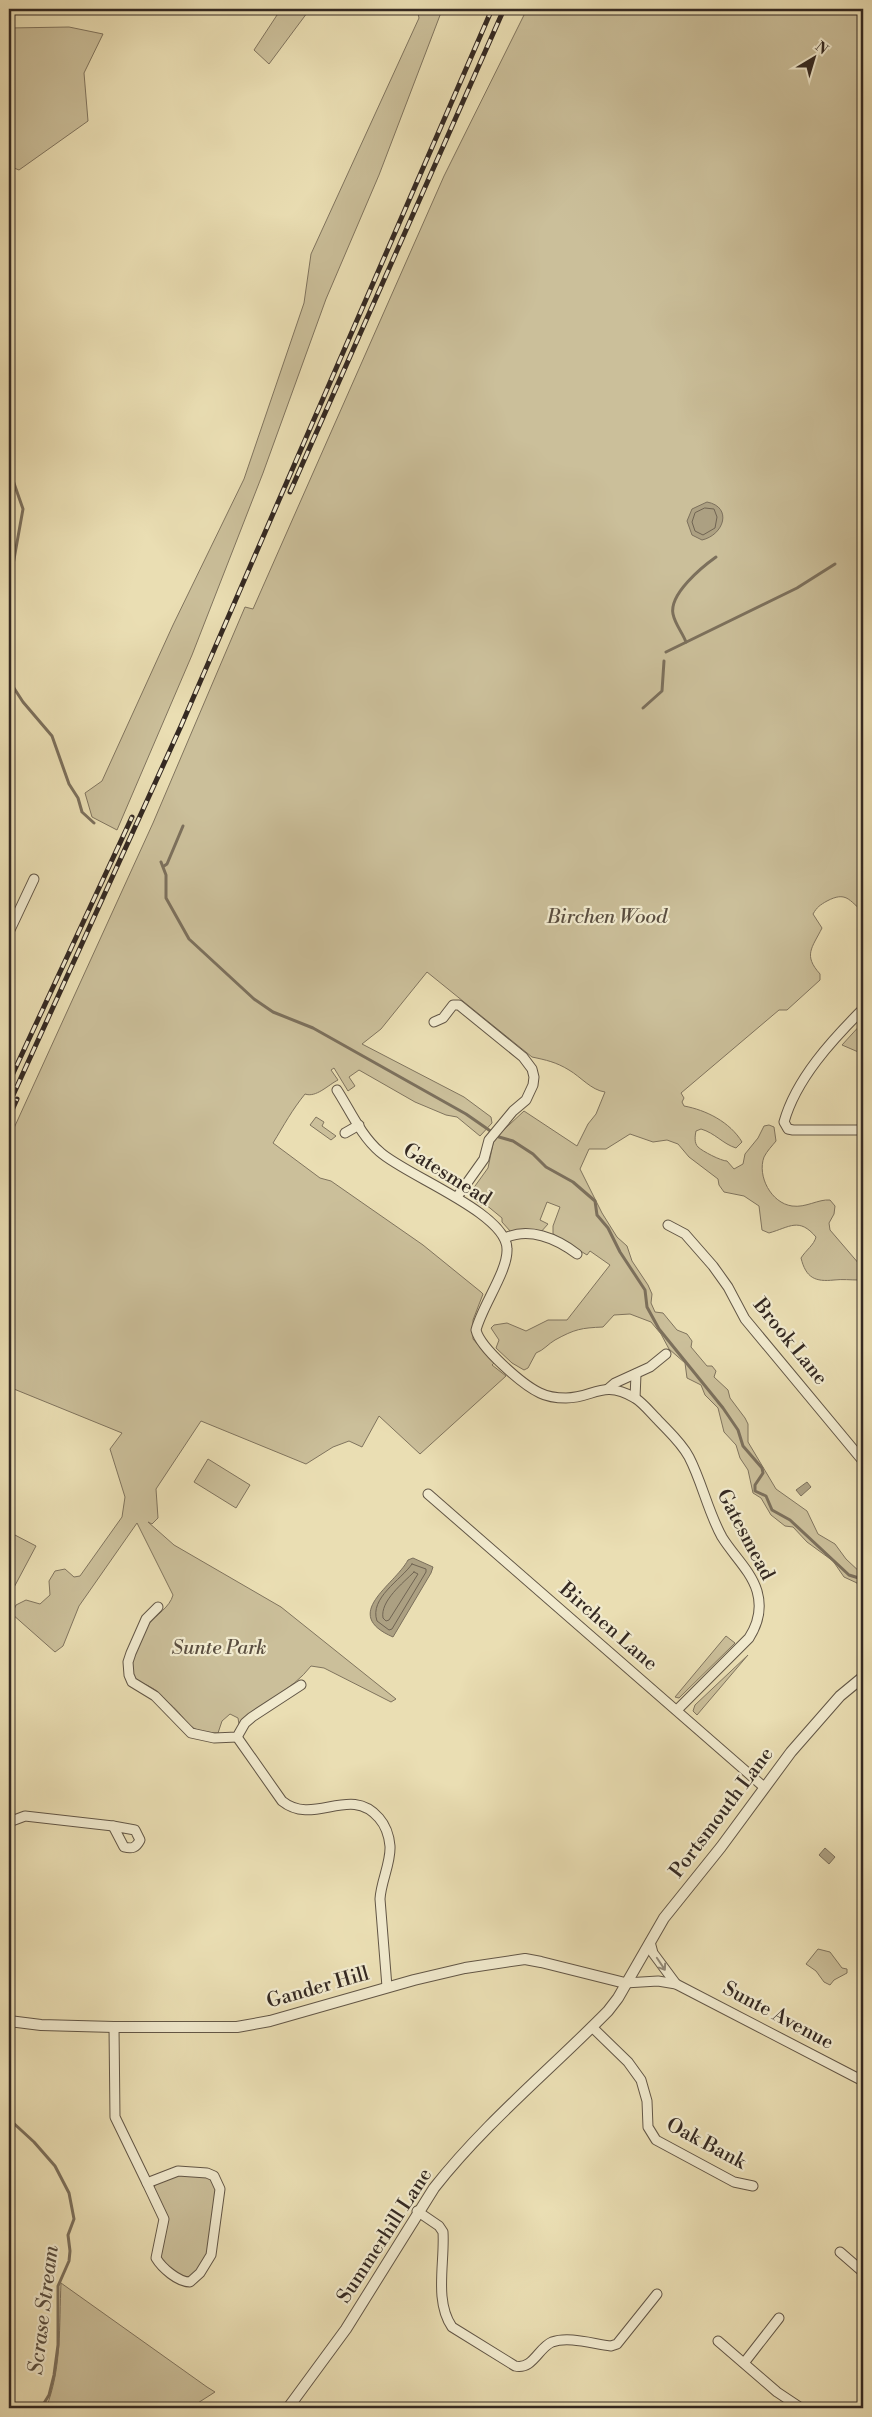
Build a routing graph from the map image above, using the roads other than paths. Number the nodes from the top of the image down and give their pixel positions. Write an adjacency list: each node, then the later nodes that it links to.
1 (34, 879): 2 (street)
2 (9, 932)
3 (863, 1009): 7 (street)
4 (434, 1022): 9 (street)
5 (337, 1090): 6 (street, Gatesmead)
6 (359, 1125): 8 (street); 9 (street, Gatesmead)
7 (863, 1130)
8 (344, 1133)
9 (457, 1197): 11 (street, Gatesmead)
10 (668, 1225): 17 (street, Brook Lane)
11 (505, 1238): 12 (street); 15 (street)
12 (577, 1254)
13 (666, 1354): 14 (street)
14 (636, 1374): 15 (street); 16 (street)
15 (608, 1389): 16 (street, Gatesmead)
16 (635, 1398): 22 (street, Gatesmead)
17 (863, 1461)
18 (428, 1494): 22 (street, Birchen Lane)
19 (158, 1608): 23 (street)
20 (863, 1677): 24 (street, Portsmouth Lane)
21 (301, 1685): 23 (street)
22 (677, 1710): 24 (street, Birchen Lane)
23 (237, 1737): 30 (street)
24 (764, 1787): 27 (street, Portsmouth Lane)
25 (9, 1822): 26 (street)
26 (113, 1826)
27 (650, 1942): 28 (street, Portsmouth Lane); 29 (street, Sunte Avenue, one-way to 29)
28 (625, 1983): 29 (street, Sunte Avenue); 30 (street, Gander Hill); 33 (street, Summerhill Lane)
29 (676, 1984): 34 (street, Sunte Avenue)
30 (387, 1987): 32 (street, Gander Hill)
31 (12, 2022): 32 (street, Gander Hill)
32 (114, 2027): 35 (street)
33 (592, 2027): 36 (street, Oak Bank); 37 (street, Summerhill Lane)
34 (863, 2081)
35 (147, 2183): 35 (street)
36 (754, 2186)
37 (418, 2211): 40 (street); 44 (street, Summerhill Lane)
38 (840, 2252): 39 (street)
39 (863, 2272)
40 (657, 2294)
41 (779, 2318): 43 (street)
42 (718, 2341): 43 (street)
43 (744, 2363): 45 (street)
44 (288, 2408)
45 (801, 2408)

